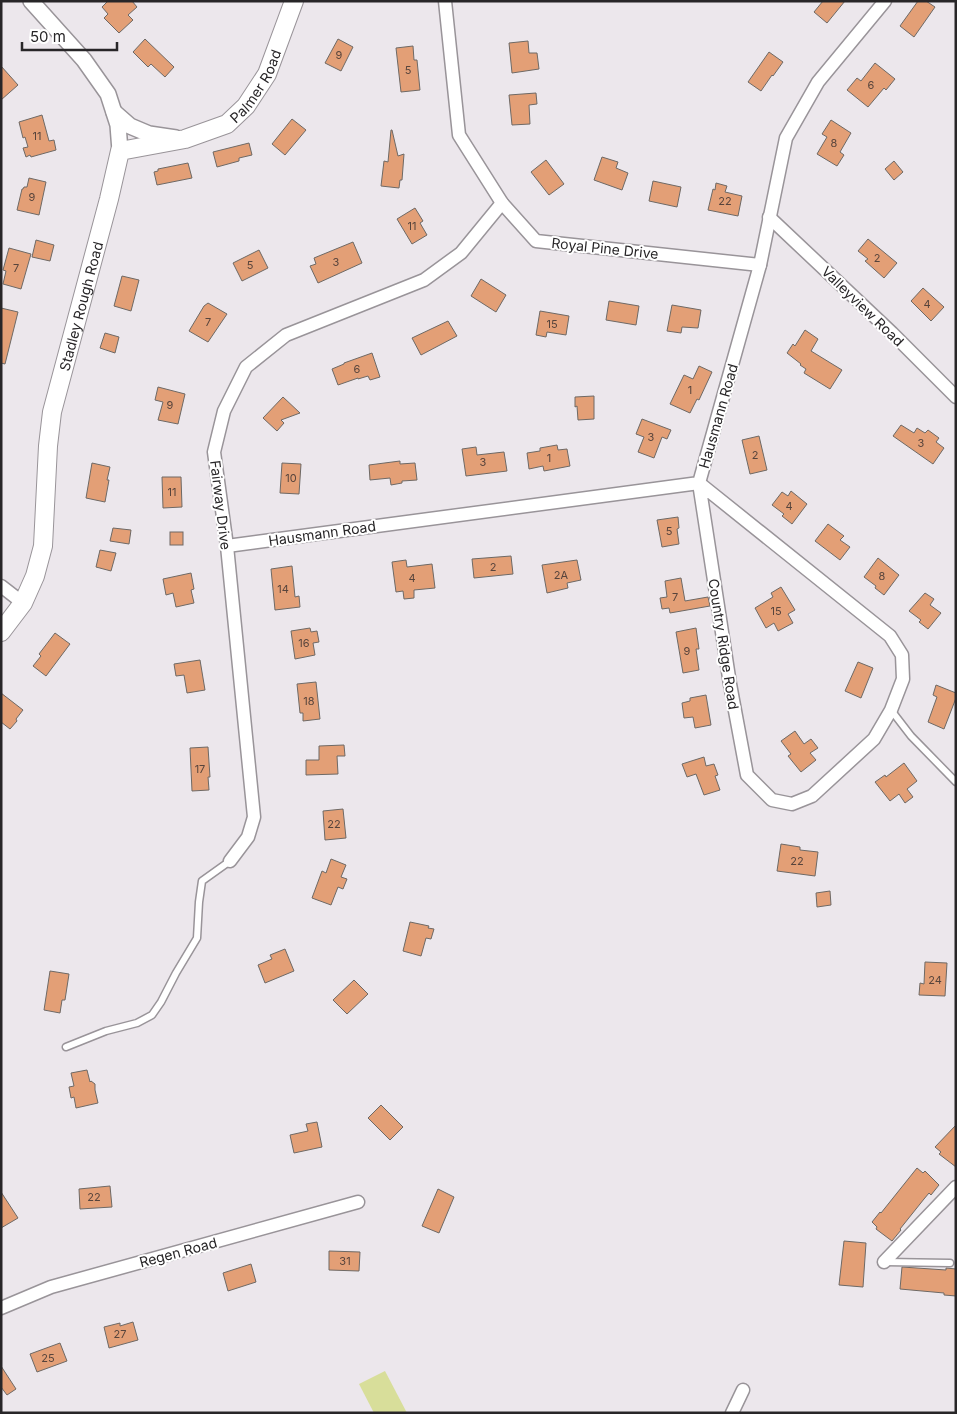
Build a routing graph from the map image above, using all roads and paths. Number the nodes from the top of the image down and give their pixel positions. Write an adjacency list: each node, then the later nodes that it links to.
1 (31, 1): 5 (street, Stadley Rough Road)
2 (294, 1): 6 (main road, Palmer Road)
3 (444, 1): 8 (street, Royal Pine Drive)
4 (885, 1): 9 (street, Hausmann Road)
5 (114, 112): 6 (street, Palmer Road); 7 (street, Stadley Rough Road)
6 (185, 139): 7 (main road, Palmer Road)
7 (120, 151): 15 (main road, Stadley Rough Road)
8 (502, 203): 10 (street, Royal Pine Drive); 13 (street, Fairway Drive)
9 (769, 217): 10 (street, Hausmann Road); 11 (street, Valleyview Road)
10 (760, 265): 12 (street, Hausmann Road)
11 (956, 398)
12 (699, 484): 13 (street, Hausmann Road); 17 (street, Country Ridge Road); 17 (street, Country Ridge Road)
13 (227, 546): 19 (street, Fairway Drive)
14 (1, 586): 15 (street)
15 (23, 603): 16 (main road, Stadley Rough Road)
16 (1, 632)
17 (891, 710): 18 (lane)
18 (956, 782)
19 (230, 861): 20 (lane)
20 (66, 1047)
21 (956, 1187): 23 (street)
22 (358, 1202): 25 (street, Regen Road)
23 (884, 1262): 24 (lane)
24 (950, 1263)
25 (1, 1308)
26 (743, 1390): 27 (street)
27 (732, 1413)

